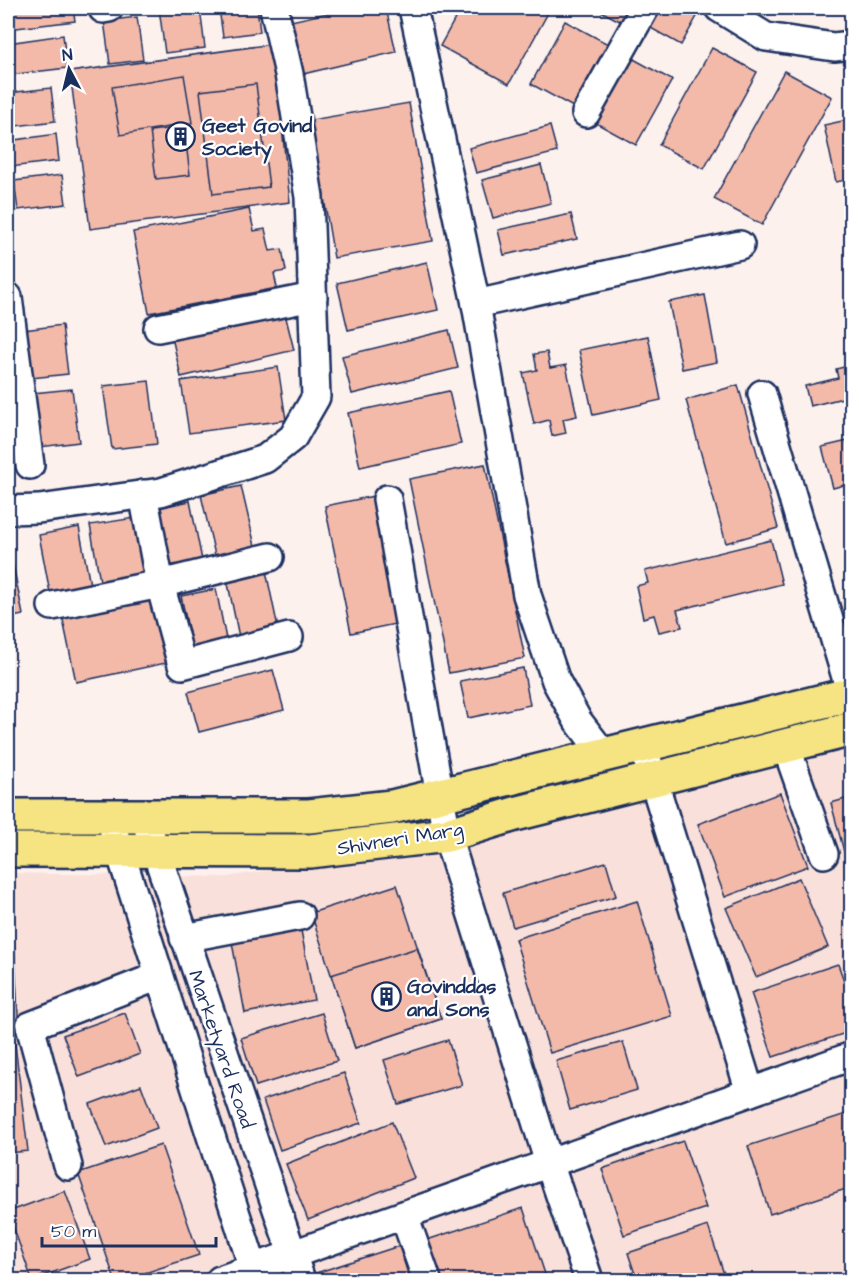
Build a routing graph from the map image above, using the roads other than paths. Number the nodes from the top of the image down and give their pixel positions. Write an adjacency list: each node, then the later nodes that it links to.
1 (274, 8): 9 (street)
2 (413, 8): 10 (street)
3 (645, 8): 6 (street)
4 (719, 8): 5 (street)
5 (852, 45)
6 (586, 113)
7 (740, 245): 10 (street)
8 (8, 297): 13 (street)
9 (313, 297): 11 (street); 14 (street)
10 (476, 304): 25 (street)
11 (158, 328)
12 (762, 394): 21 (street)
13 (30, 465)
14 (143, 494): 16 (street); 18 (street)
15 (387, 499): 27 (street)
16 (8, 510)
17 (270, 556): 18 (street)
18 (160, 584): 19 (street); 20 (street)
19 (52, 606)
20 (289, 637)
21 (851, 694): 23 (main road, Shivneri Marg)
22 (852, 729): 24 (main road, Shivneri Marg)
23 (644, 746): 25 (main road, Shivneri Marg); 26 (street)
24 (786, 746): 26 (main road, Shivneri Marg); 35 (street)
25 (605, 756): 27 (main road, Shivneri Marg)
26 (652, 778): 31 (main road, Shivneri Marg); 40 (street)
27 (438, 796): 29 (main road, Shivneri Marg); 31 (street)
28 (8, 816): 30 (main road, Shivneri Marg)
29 (144, 816): 30 (main road, Shivneri Marg); 34 (street, Marketyard Road)
30 (110, 817): 33 (street, Marketyard Road)
31 (447, 835): 34 (main road, Shivneri Marg); 41 (street)
32 (8, 850): 33 (main road, Shivneri Marg)
33 (119, 850): 34 (main road, Shivneri Marg); 38 (street, Marketyard Road)
34 (154, 850): 37 (street, Marketyard Road)
35 (824, 854)
36 (300, 916): 37 (street)
37 (184, 938): 44 (street, Marketyard Road)
38 (159, 976): 42 (street); 45 (street, Marketyard Road)
39 (852, 1056): 40 (street)
40 (750, 1092): 41 (street)
41 (549, 1163): 43 (street); 49 (street)
42 (68, 1166)
43 (404, 1215): 44 (street); 48 (street)
44 (292, 1255): 45 (street); 47 (street, Marketyard Road)
45 (255, 1275): 46 (street)
46 (220, 1281)
47 (301, 1281)
48 (427, 1281)
49 (589, 1281)

